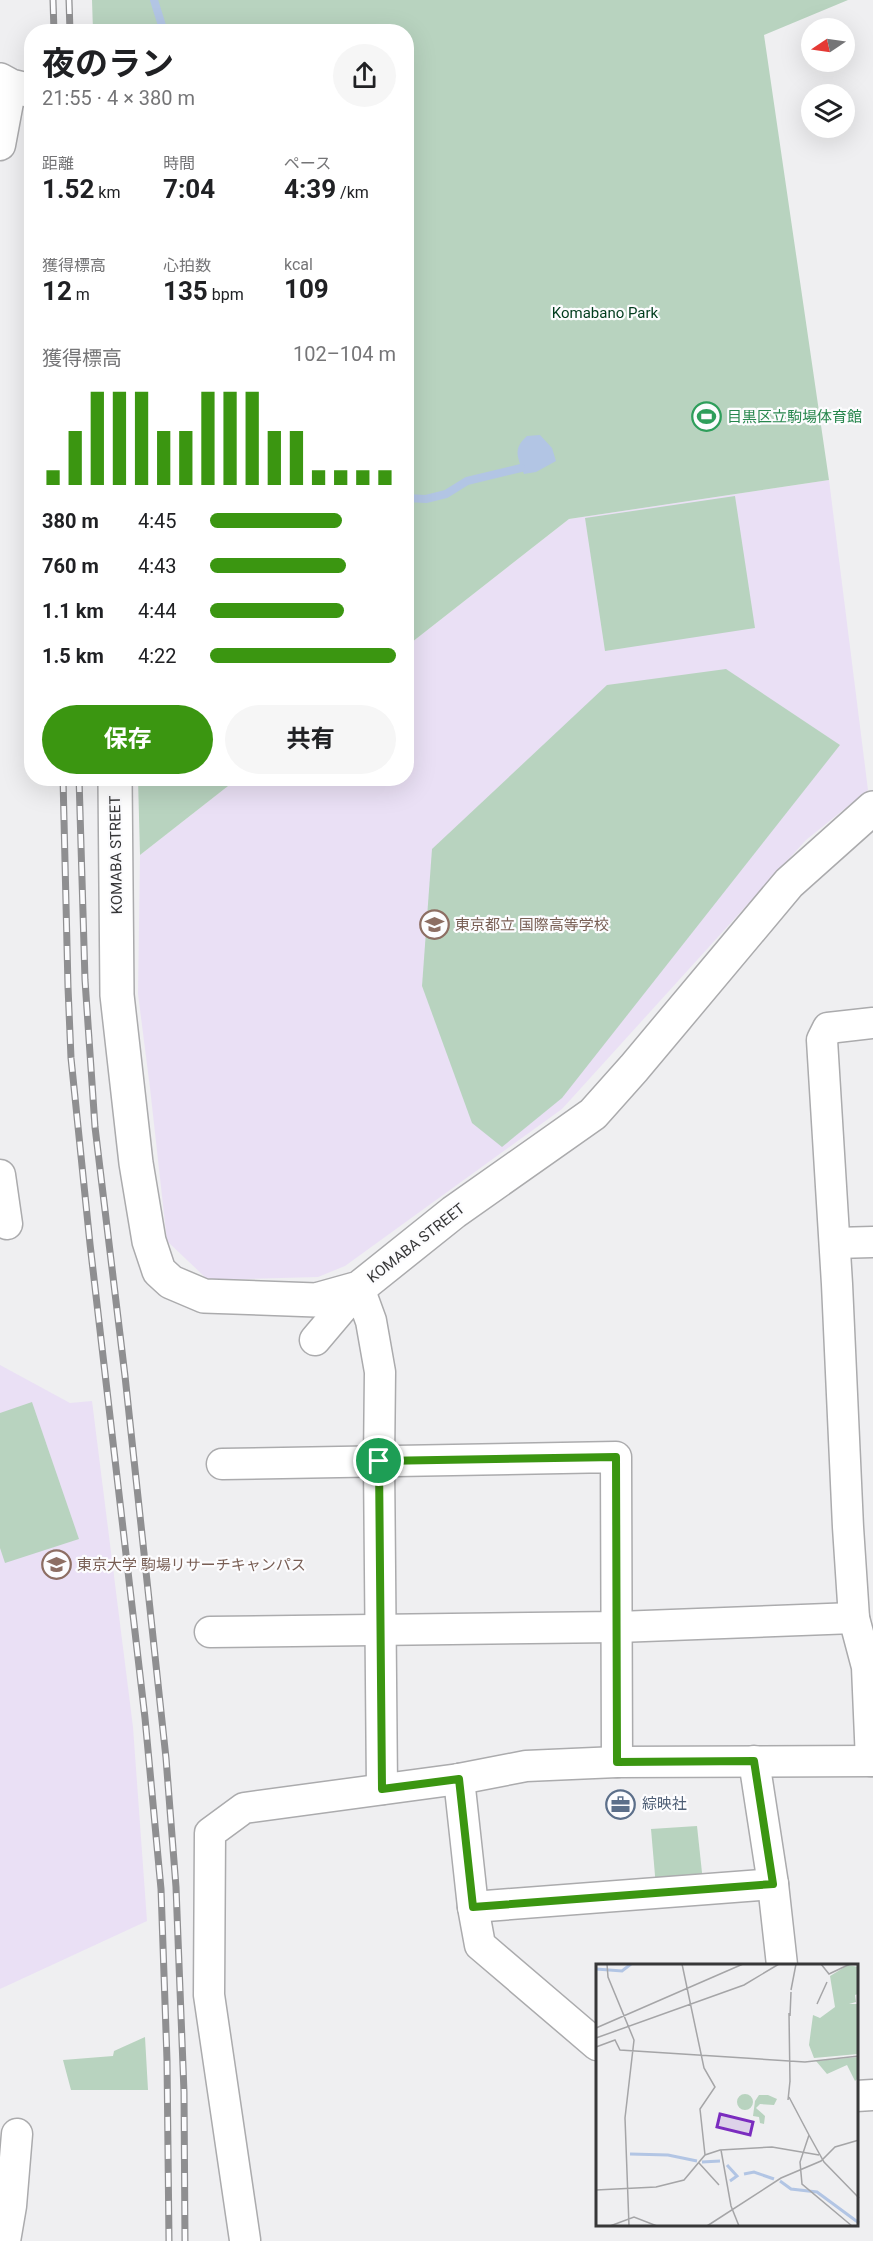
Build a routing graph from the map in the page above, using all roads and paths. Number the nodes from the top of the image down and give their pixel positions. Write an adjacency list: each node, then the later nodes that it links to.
1 (14, 86): 2 (street)
2 (0, 145)
3 (116, 786): 10 (street, KOMABA STREET)
4 (873, 808): 10 (street, KOMABA STREET)
5 (873, 1023): 9 (street)
6 (0, 1175): 7 (street)
7 (7, 1224)
8 (873, 1242): 9 (street)
9 (835, 1243): 14 (street)
10 (360, 1288): 11 (street); 12 (street)
11 (315, 1340)
12 (379, 1461): 13 (street); 15 (street); 16 (street)
13 (222, 1464)
14 (854, 1618): 15 (street); 19 (street)
15 (618, 1627): 16 (street); 20 (street)
16 (382, 1630): 17 (street); 22 (street)
17 (210, 1632)
18 (754, 1761): 19 (street); 20 (street); 23 (street)
19 (872, 1761)
20 (617, 1762): 21 (street)
21 (459, 1779): 22 (street); 24 (street)
22 (382, 1789): 30 (street)
23 (773, 1884): 24 (street); 25 (street)
24 (473, 1907): 26 (street)
25 (782, 1964)
26 (596, 2044)
27 (873, 2095): 28 (street)
28 (858, 2096)
29 (17, 2134): 31 (street)
30 (245, 2240)
31 (5, 2241)

